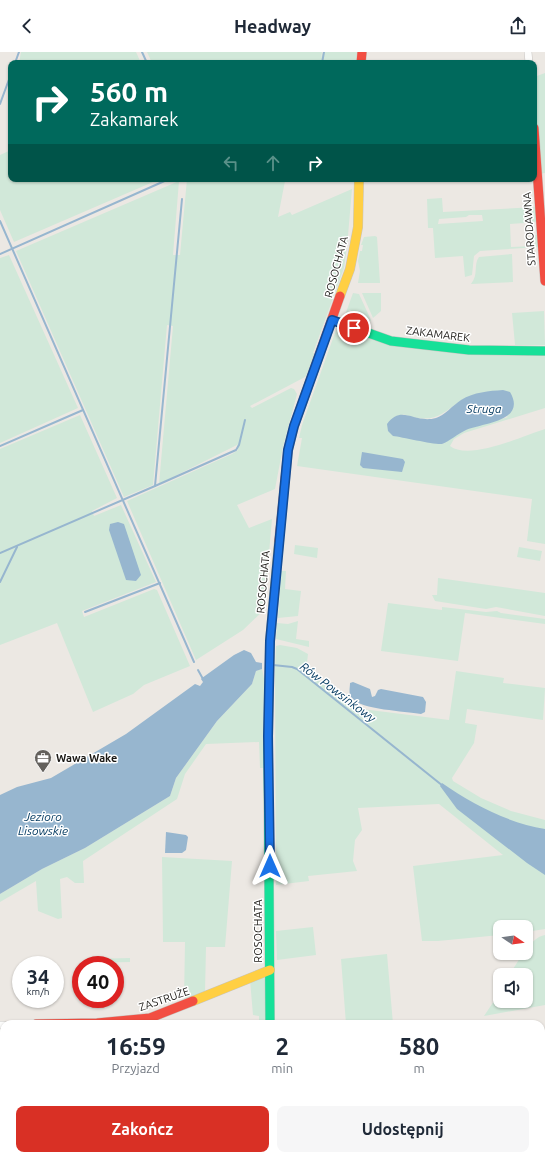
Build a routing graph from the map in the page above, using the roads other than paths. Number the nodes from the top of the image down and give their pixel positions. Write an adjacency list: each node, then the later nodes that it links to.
1 (537, 170): 3 (street, STARODAWNA)
2 (359, 182): 4 (street, ROSOCHATA)
3 (545, 281)
4 (332, 320): 5 (street, ZAKAMAREK); 6 (street, ROSOCHATA)
5 (545, 351)
6 (270, 970): 7 (street, ZASTRUŻE); 8 (street, ROSOCHATA)
7 (123, 1020)
8 (270, 1020)

